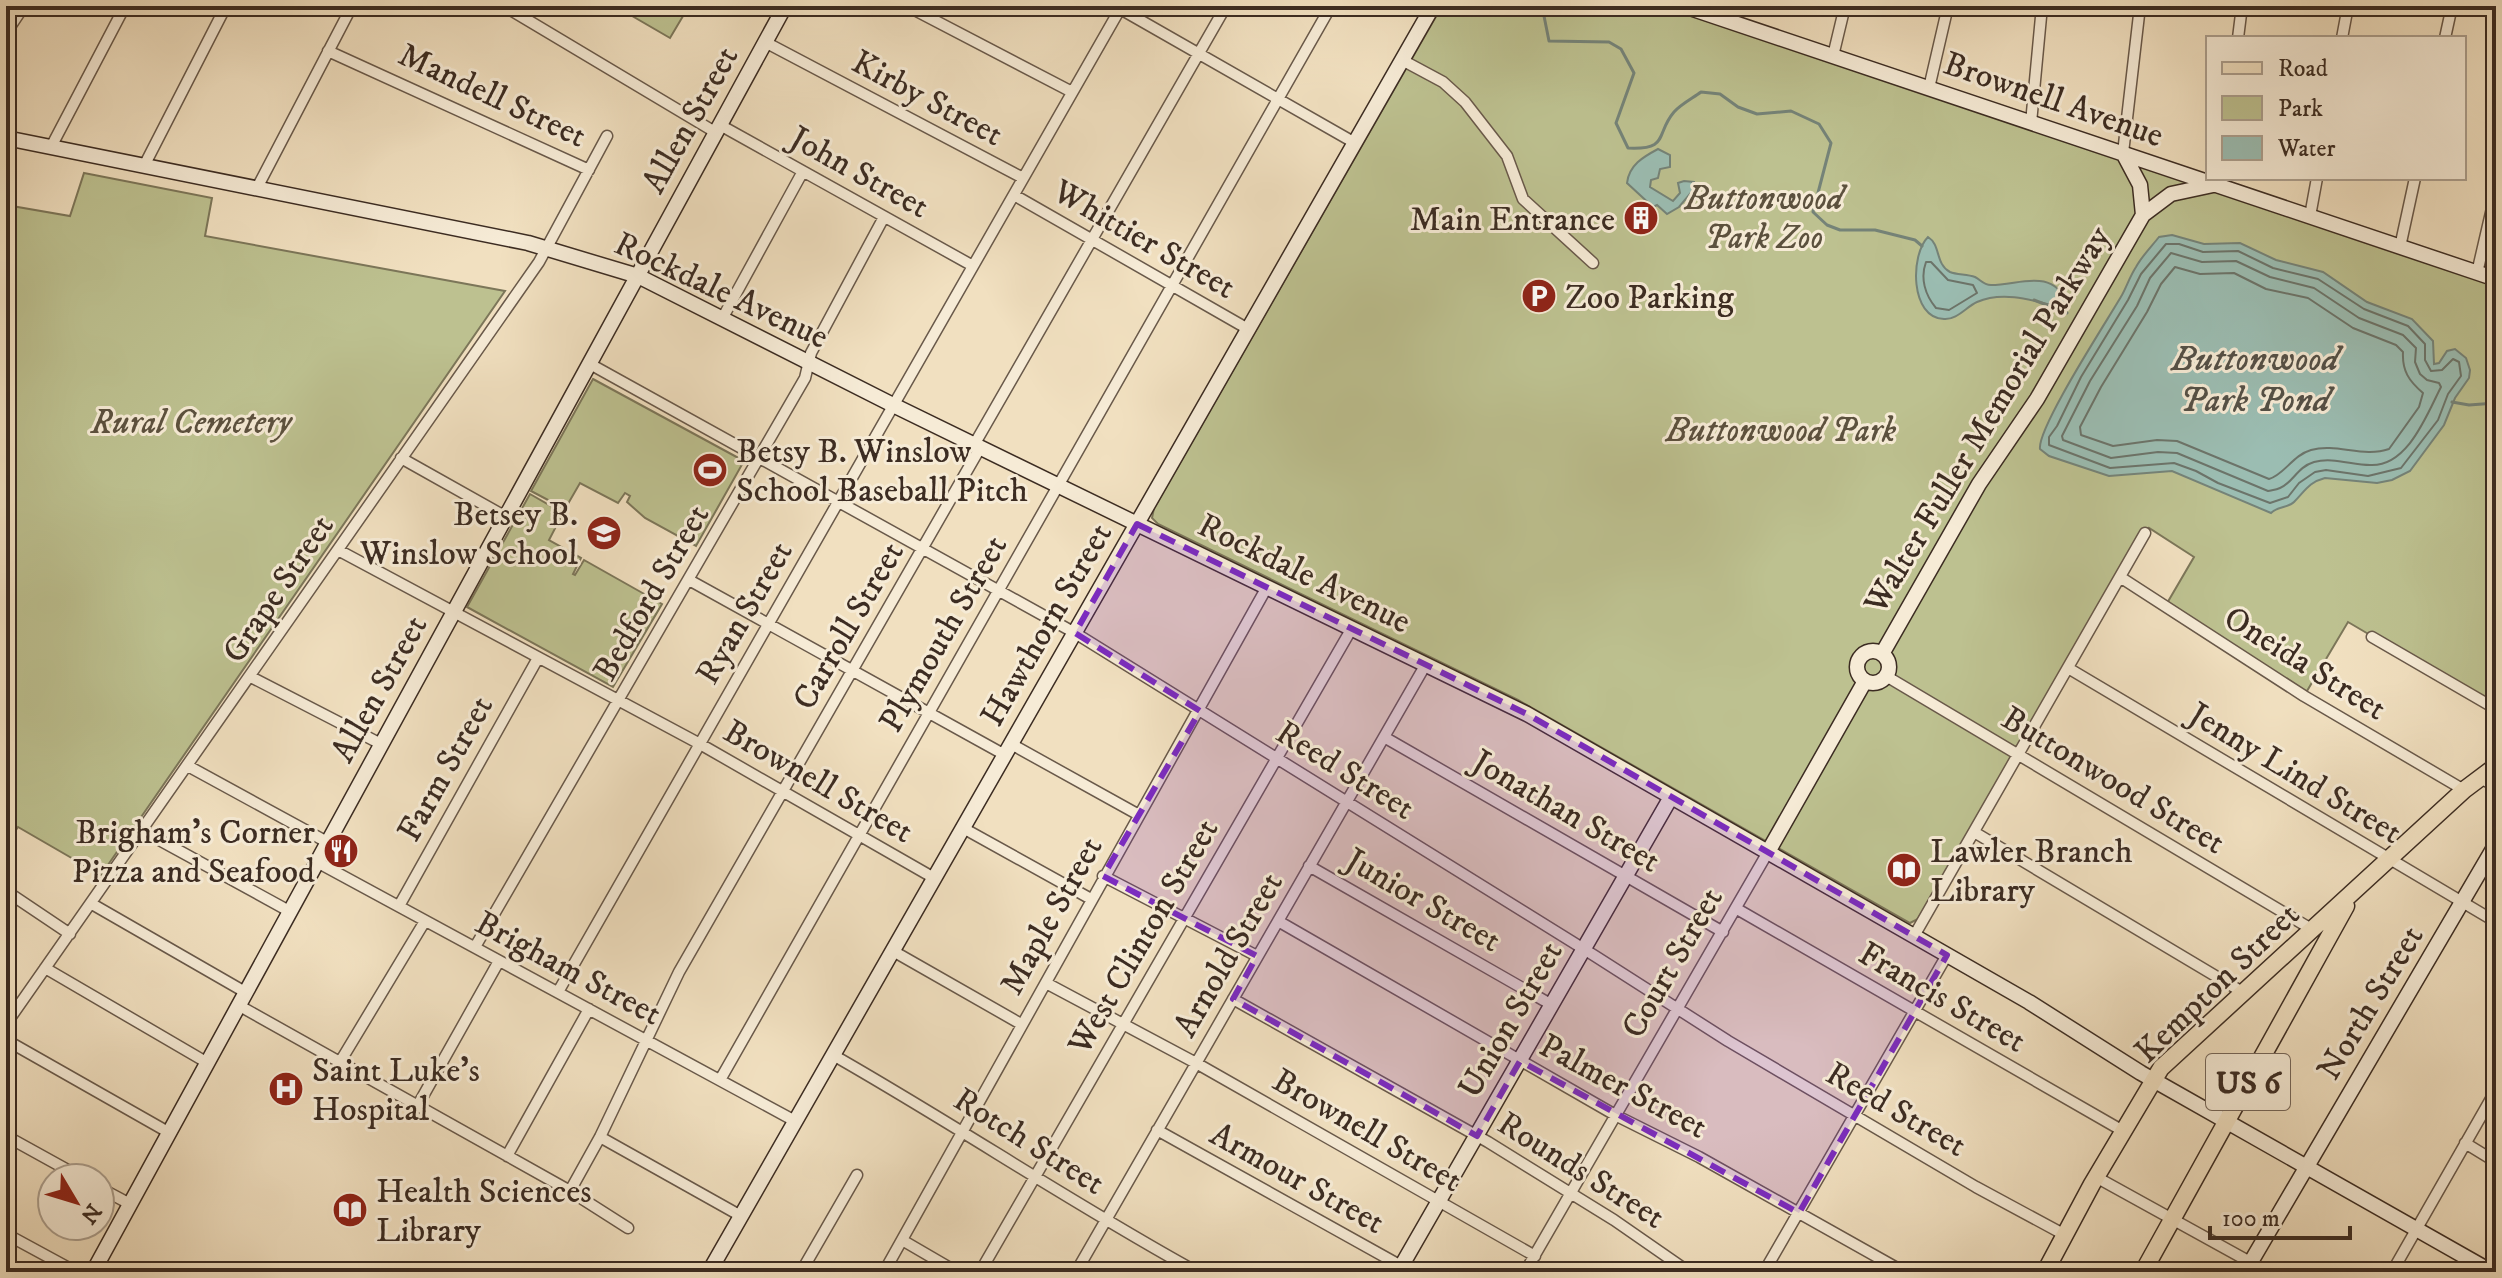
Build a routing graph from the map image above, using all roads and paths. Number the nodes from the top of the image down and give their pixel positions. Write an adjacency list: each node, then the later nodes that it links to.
1 (24, 6): 22 (street)
2 (125, 6): 39 (street)
3 (226, 6): 41 (street)
4 (352, 6): 27 (street)
5 (504, 6): 35 (street, John Street)
6 (785, 6): 26 (main road, Allen Street)
7 (907, 6): 32 (street)
8 (1226, 6): 28 (street, Carroll Street)
9 (1331, 6): 33 (street, Plymouth Street)
10 (1433, 6): 30 (main road, Hawthorn Street)
11 (1684, 6): 21 (main road, Brownell Avenue)
12 (1735, 6): 21 (street)
13 (1845, 6): 29 (street)
14 (1948, 6): 31 (street)
15 (2042, 6): 34 (street)
16 (2140, 6): 40 (street)
17 (2242, 6): 23 (street)
18 (2348, 6): 24 (street)
19 (2452, 6): 25 (street)
20 (1117, 7): 28 (street); 32 (street, Ryan Street)
21 (1731, 22): 29 (main road, Brownell Avenue)
22 (6, 33)
23 (2238, 36)
24 (2342, 36)
25 (2445, 36)
26 (765, 42): 35 (main road, Allen Street); 45 (street, Kirby Street)
27 (328, 51): 42 (street, Mandell Street); 49 (street)
28 (1199, 53): 33 (street); 55 (street, Carroll Street)
29 (1833, 56): 31 (main road, Brownell Avenue)
30 (1402, 60): 38 (main road, Hawthorn Street); 58 (street)
31 (1929, 88): 34 (main road, Brownell Avenue)
32 (1072, 92): 45 (street, Ryan Street)
33 (1277, 98): 38 (street); 63 (street, Plymouth Street)
34 (2031, 123): 40 (main road, Brownell Avenue)
35 (718, 128): 43 (street, John Street); 61 (main road, Allen Street)
36 (607, 136): 42 (street, Grape Street)
37 (6, 138): 39 (main road, Rockdale Avenue)
38 (1355, 143): 65 (main road, Hawthorn Street)
39 (51, 147): 41 (main road, Rockdale Avenue)
40 (2123, 153): 44 (main road, Brownell Avenue); 52 (main road, Walter Fuller Memorial Parkway)
41 (144, 166): 49 (main road, Rockdale Avenue)
42 (589, 170): 57 (street, Grape Street)
43 (802, 173): 54 (street, John Street); 64 (street)
44 (2206, 177)
45 (1023, 178): 51 (street, Ryan Street)
46 (2317, 180): 53 (street)
47 (2415, 180): 56 (street)
48 (2218, 181): 52 (main road, Walter Fuller Memorial Parkway); 53 (main road, Brownell Avenue)
49 (257, 188): 57 (main road, Rockdale Avenue)
50 (2496, 191): 60 (street)
51 (1014, 195): 55 (street, Whittier Street); 59 (street, Ryan Street)
52 (2143, 215): 88 (main road, Walter Fuller Memorial Parkway)
53 (2310, 216): 56 (main road, Brownell Avenue)
54 (884, 217): 59 (street, John Street); 66 (street, Bedford Street)
55 (1091, 239): 63 (street, Whittier Street); 69 (street, Carroll Street)
56 (2400, 247): 60 (main road, Brownell Avenue)
57 (548, 248): 61 (main road, Rockdale Avenue); 71 (street, Grape Street)
58 (1593, 263)
59 (973, 266): 68 (street, Ryan Street)
60 (2477, 273): 62 (main road, Brownell Avenue)
61 (638, 276): 64 (main road, Rockdale Avenue); 67 (main road, Allen Street)
62 (2496, 279)
63 (1170, 284): 65 (street, Whittier Street); 72 (street, Plymouth Street)
64 (722, 319): 66 (main road, Rockdale Avenue)
65 (1248, 329): 75 (main road, Hawthorn Street)
66 (809, 363): 68 (main road, Rockdale Avenue); 70 (street, Bedford Street)
67 (590, 364): 70 (street, Reed Street); 74 (main road, Allen Street)
68 (893, 405): 69 (main road, Rockdale Avenue); 73 (street, Ryan Street)
69 (977, 446): 72 (main road, Rockdale Avenue); 77 (street, Carroll Street)
70 (759, 457): 73 (street, Reed Street); 80 (street, Bedford Street)
71 (401, 458): 74 (street); 78 (street, Grape Street)
72 (1058, 486): 75 (main road, Rockdale Avenue); 82 (street, Plymouth Street)
73 (838, 501): 77 (street, Reed Street); 84 (street, Ryan Street)
74 (506, 517): 83 (main road, Allen Street)
75 (1137, 524): 81 (main road, Rockdale Avenue); 86 (main road, Hawthorn Street)
76 (2145, 533): 79 (street)
77 (923, 548): 82 (street, Reed Street); 92 (street, Carroll Street)
78 (338, 550): 83 (street, Brownell Street); 94 (street, Grape Street)
79 (2120, 577): 91 (street); 111 (street, Oneida Street)
80 (689, 580): 84 (street); 96 (street, Bedford Street)
81 (1267, 587): 85 (main road, Rockdale Avenue); 98 (street, Maple Street)
82 (999, 590): 86 (street, Reed Street); 99 (street, Plymouth Street)
83 (454, 611): 89 (street, Brownell Street); 101 (main road, Allen Street)
84 (768, 624): 92 (street); 102 (street, Ryan Street)
85 (1352, 628): 90 (main road, Rockdale Avenue); 106 (street, West Clinton Street)
86 (1075, 633): 98 (street, Reed Street); 103 (main road, Hawthorn Street)
87 (2372, 637): 97 (street)
88 (1882, 654): 93 (main road); 95 (main road)
89 (538, 658): 96 (street, Brownell Street); 134 (street, Farm Street)
90 (1426, 664): 100 (street, Arnold Street); 113 (main road, Rockdale Avenue)
91 (2068, 668): 105 (street); 123 (street, Jenny Lind Street)
92 (853, 671): 99 (street); 112 (street, Carroll Street)
93 (1886, 676): 95 (main road); 105 (street, Buttonwood Street)
94 (251, 677): 101 (street); 107 (street, Grape Street)
95 (1865, 681): 122 (main road, Court Street)
96 (619, 702): 102 (street, Brownell Street); 145 (street, Bedford Street)
97 (2496, 709)
98 (1200, 711): 106 (street, Reed Street); 115 (street, Maple Street)
99 (929, 713): 103 (street); 119 (street, Plymouth Street)
100 (1384, 737): 114 (street, Arnold Street); 127 (street, Jonathan Street)
101 (381, 744): 120 (main road, Allen Street)
102 (700, 744): 112 (street, Brownell Street); 153 (street, Ryan Street)
103 (1008, 749): 115 (street); 116 (main road, Hawthorn Street)
104 (2496, 754): 109 (main road, Kempton Street / US 6)
105 (2018, 755): 118 (street); 141 (street, Buttonwood Street)
106 (1277, 759): 114 (street, Reed Street); 137 (street, West Clinton Street)
107 (188, 766): 117 (street, Grape Street); 120 (street)
108 (2496, 766): 109 (main road, Kempton Street / US 6)
109 (2479, 777): 110 (street); 111 (main road, Kempton Street / US 6)
110 (2496, 787)
111 (2464, 790): 123 (main road, Kempton Street / US 6)
112 (783, 793): 119 (street, Brownell Street); 165 (street, Carroll Street)
113 (1671, 797): 122 (main road, Rockdale Avenue); 127 (main road, Union Street)
114 (1346, 802): 125 (street, Arnold Street); 146 (street, Reed Street)
115 (1139, 815): 126 (street, Maple Street)
116 (963, 828): 128 (main road, Hawthorn Street); 131 (street)
117 (143, 831): 133 (street, Grape Street); 136 (street)
118 (1974, 832): 144 (street); 154 (street)
119 (859, 835): 128 (street, Brownell Street); 172 (street, Plymouth Street)
120 (327, 842): 124 (main road, Allen Street)
121 (2496, 844): 132 (main road, North Street)
122 (1768, 852): 135 (street, Court Street); 144 (main road, Rockdale Avenue)
123 (2389, 859): 130 (main road, Kempton Street / US 6); 132 (street, Jenny Lind Street)
124 (317, 862): 134 (street, Brigham Street); 136 (main road, Allen Street)
125 (1309, 866): 139 (street, Arnold Street); 157 (street, Junior Street)
126 (1103, 876): 131 (street, Maple Street); 137 (street)
127 (1626, 876): 142 (street, Jonathan Street); 146 (main road, Union Street)
128 (934, 878): 147 (main road, Hawthorn Street)
129 (6, 891): 143 (street)
130 (2353, 892): 141 (main road, Kempton Street / US 6); 177 (main road, US 6)
131 (1091, 899): 152 (street, Maple Street)
132 (2463, 903): 140 (street, Jenny Lind Street); 190 (main road, North Street)
133 (92, 904): 143 (street, Grape Street); 155 (street)
134 (399, 906): 138 (street, Brigham Street)
135 (1737, 909): 142 (street, Court Street); 160 (street, Francis Street)
136 (289, 911): 155 (main road, Allen Street)
137 (1183, 918): 149 (street); 163 (street, West Clinton Street)
138 (425, 921): 145 (street, Brigham Street); 169 (street)
139 (1278, 921): 149 (street, Arnold Street); 167 (street, Palmer Street)
140 (2496, 922)
141 (2313, 930): 154 (main road, Kempton Street / US 6)
142 (1723, 932): 159 (street, Court Street)
143 (70, 934): 151 (street, Grape Street)
144 (1914, 936): 148 (main road, Rockdale Avenue)
145 (475, 947): 150 (street, Brigham Street)
146 (1583, 949): 157 (main road, Union Street); 159 (street, Reed Street)
147 (893, 951): 162 (street); 166 (main road, Hawthorn Street)
148 (1947, 955): 160 (street); 171 (main road, Rockdale Avenue)
149 (1257, 956): 156 (street, Arnold Street)
150 (499, 961): 153 (street, Brigham Street); 174 (street)
151 (45, 968): 161 (street, Grape Street); 168 (street)
152 (1046, 983): 162 (street, Maple Street); 163 (street, Brownell Street)
153 (558, 992): 158 (street, Brigham Street)
154 (2244, 993): 171 (main road, Kempton Street / US 6)
155 (242, 998): 168 (main road, Allen Street); 169 (street)
156 (1233, 999): 170 (street, Arnold Street); 184 (street, Rounds Street)
157 (1552, 1005): 167 (main road, Union Street)
158 (589, 1009): 165 (street, Brigham Street); 187 (street)
159 (1677, 1011): 175 (street, Reed Street); 176 (street, Court Street)
160 (1915, 1011): 175 (street); 181 (street, Francis Street)
161 (6, 1024)
162 (1021, 1024): 180 (street, Maple Street)
163 (1122, 1026): 170 (street, Brownell Street); 192 (street, West Clinton Street)
164 (6, 1040): 182 (street)
165 (647, 1041): 172 (street, Brigham Street); 185 (street, Carroll Street)
166 (833, 1055): 178 (main road, Hawthorn Street); 180 (street, Rotch Street)
167 (1520, 1061): 176 (street, Palmer Street); 184 (main road, Union Street)
168 (206, 1062): 182 (main road, Allen Street)
169 (340, 1062): 174 (street)
170 (1196, 1063): 179 (street, Arnold Street); 197 (street, Brownell Street)
171 (2153, 1079): 177 (main road, Rockdale Avenue); 181 (main road, Kempton Street / US 6)
172 (720, 1080): 178 (street, Brigham Street)
173 (2496, 1090): 186 (street)
174 (418, 1105): 187 (street)
175 (1855, 1114): 199 (street); 206 (street, Reed Street)
176 (1617, 1116): 195 (street, Court Street); 199 (street, Palmer Street)
177 (2228, 1120): 190 (main road, Rockdale Avenue); 201 (main road, US 6)
178 (795, 1121): 200 (main road, Hawthorn Street)
179 (1157, 1130): 202 (street, Arnold Street); 210 (street, Armour Street)
180 (962, 1131): 192 (street, Rotch Street); 207 (street, Maple Street)
181 (2123, 1131): 193 (main road, Kempton Street / US 6)
182 (168, 1132): 198 (main road, Allen Street)
183 (6, 1136): 188 (street)
184 (1477, 1136): 195 (street, Rounds Street); 197 (main road, Union Street)
185 (600, 1137): 194 (street, Carroll Street); 200 (street)
186 (2465, 1143): 189 (street); 204 (street)
187 (507, 1156): 194 (street)
188 (53, 1162)
189 (2496, 1162)
190 (2307, 1165): 204 (main road, Rockdale Avenue); 209 (main road, North Street)
191 (857, 1175): 215 (street)
192 (1037, 1176): 202 (street, Rotch Street); 218 (street, West Clinton Street)
193 (2096, 1177): 201 (street); 206 (main road, Kempton Street / US 6)
194 (570, 1191): 203 (street)
195 (1572, 1193): 208 (street, Court Street); 222 (street, Rounds Street)
196 (116, 1197): 198 (street)
197 (1439, 1201): 208 (street, Brownell Street); 210 (main road, Union Street)
198 (130, 1204): 214 (main road, Allen Street)
199 (1799, 1213): 223 (street); 224 (street, Palmer Street)
200 (741, 1216): 212 (main road, Hawthorn Street)
201 (2173, 1219): 209 (street); 225 (main road, US 6)
202 (1105, 1221): 219 (street, Arnold Street); 220 (street, Rotch Street)
203 (628, 1228)
204 (2415, 1228): 227 (street); 228 (main road, Rockdale Avenue)
205 (6, 1234): 213 (street)
206 (2065, 1235): 211 (main road, Kempton Street / US 6)
207 (902, 1240): 216 (street, Maple Street); 217 (street)
208 (1535, 1256): 221 (street, Court Street)
209 (2248, 1267): 226 (street)
210 (1404, 1270)
211 (2050, 1270)
212 (711, 1271)
213 (76, 1272)
214 (93, 1272)
215 (801, 1272)
216 (884, 1272)
217 (957, 1272)
218 (980, 1272)
219 (1076, 1272)
220 (1197, 1272)
221 (1525, 1272)
222 (1689, 1272)
223 (1764, 1272)
224 (1904, 1272)
225 (2143, 1272)
226 (2268, 1272)
227 (2392, 1272)
228 (2492, 1272)

